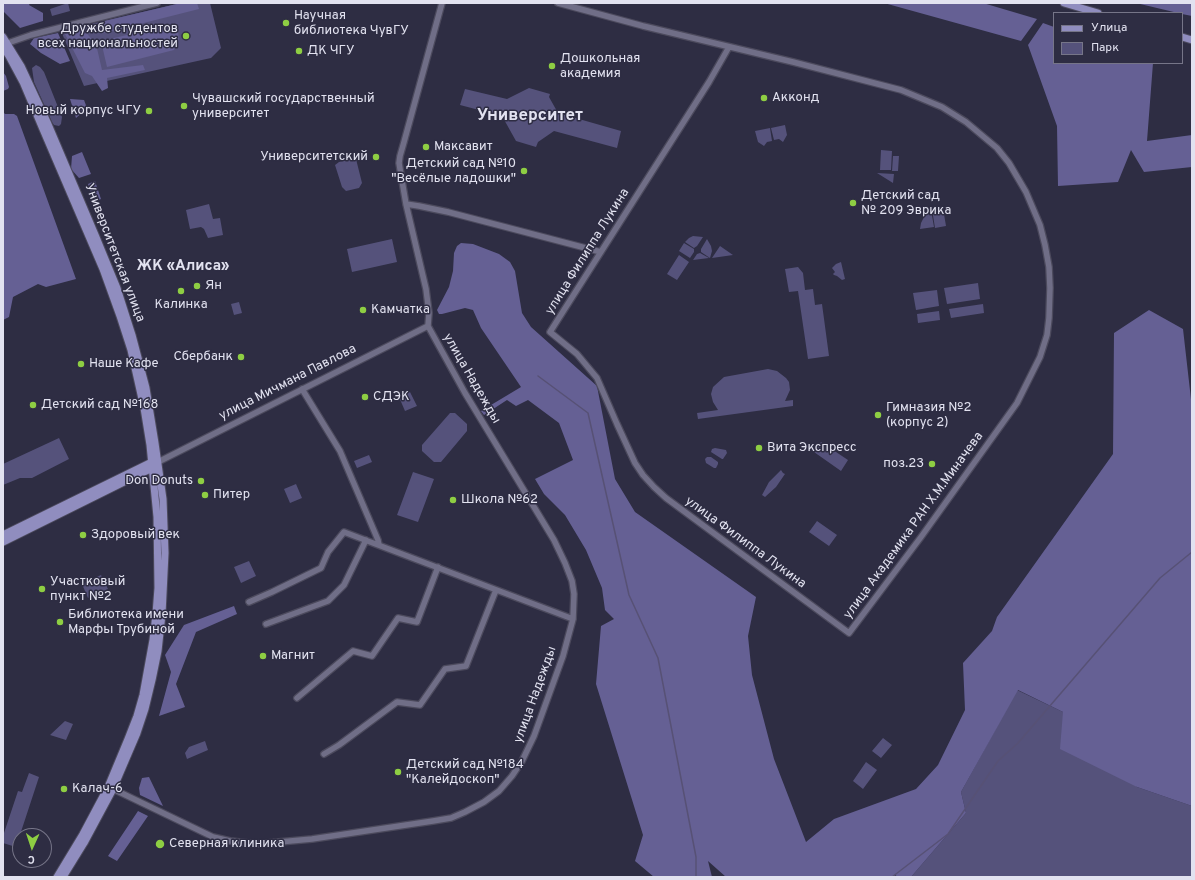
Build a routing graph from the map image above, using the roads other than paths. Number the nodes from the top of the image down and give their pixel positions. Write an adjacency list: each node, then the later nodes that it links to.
1 (157, 3): 7 (street)
2 (442, 3): 9 (street)
3 (558, 3): 8 (street)
4 (1064, 3): 5 (main road)
5 (1095, 12)
6 (3, 37): 7 (main road, Университетская улица)
7 (5, 46): 13 (main road, Университетская улица)
8 (729, 47): 10 (street, улица Филиппа Лукина); 24 (street, улица Академика РАН Х.М.Миначева)
9 (406, 204): 10 (street); 11 (street)
10 (601, 252): 24 (street, улица Филиппа Лукина)
11 (428, 326): 12 (street, улица Мичмана Павлова); 22 (street, улица Надежды)
12 (302, 389): 13 (street, улица Мичмана Павлова); 18 (street)
13 (154, 464): 14 (main road, улица Мичмана Павлова); 27 (main road, Университетская улица)
14 (33, 524): 15 (main road, улица Мичмана Павлова); 17 (main road, улица Мичмана Павлова)
15 (3, 535)
16 (366, 540): 18 (street); 21 (street); 23 (street)
17 (3, 542)
18 (378, 545): 19 (street)
19 (438, 567): 20 (street); 25 (street)
20 (496, 590): 22 (street); 26 (street)
21 (249, 602)
22 (573, 619): 27 (street, улица Надежды)
23 (266, 624)
24 (849, 633)
25 (298, 698)
26 (324, 754)
27 (110, 788): 28 (main road, Университетская улица); 29 (main road, Университетская улица)
28 (57, 877)
29 (63, 877)

